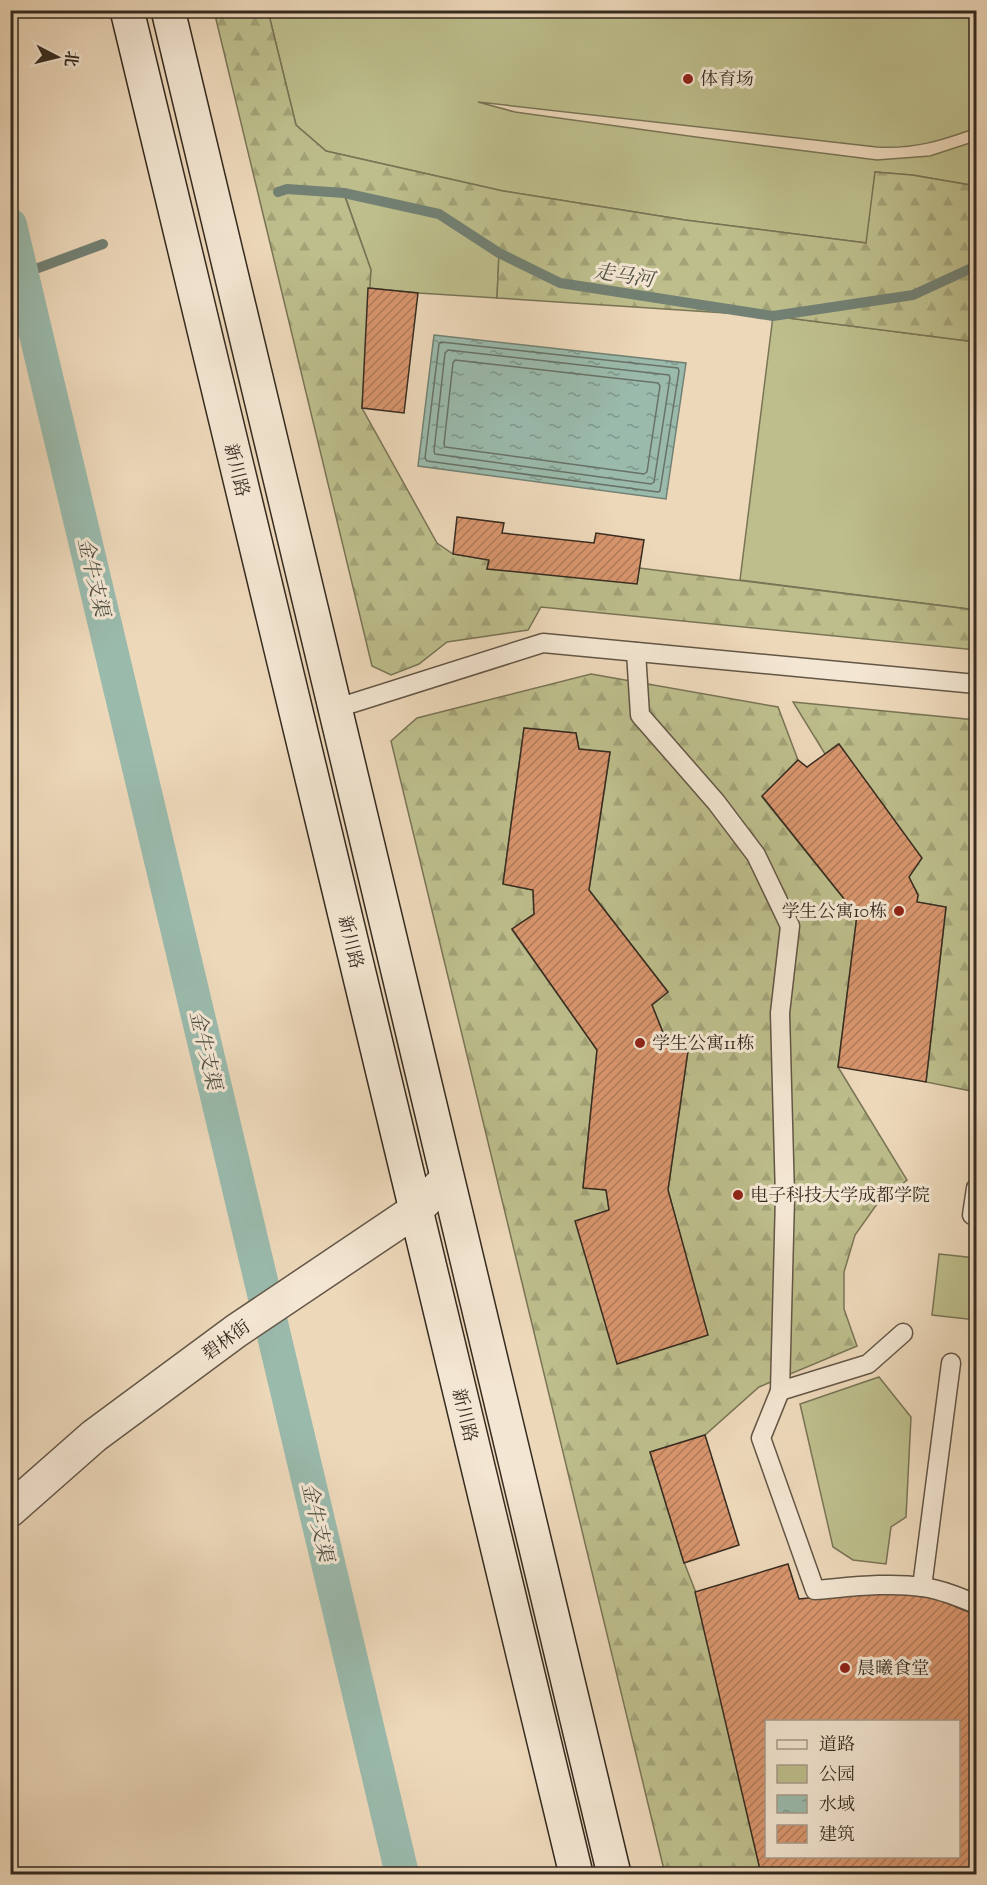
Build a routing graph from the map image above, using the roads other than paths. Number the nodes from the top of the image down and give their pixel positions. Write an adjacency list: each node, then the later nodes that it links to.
1 (127, 10): 8 (main road, 新川路)
2 (168, 10): 5 (main road, 新川路)
3 (636, 652): 4 (lane); 5 (lane); 12 (lane)
4 (976, 684)
5 (334, 709): 6 (main road, 新川路)
6 (447, 1179): 8 (main road, 碧林街); 17 (main road, 新川路)
7 (976, 1188): 9 (lane)
8 (416, 1210): 13 (main road, 碧林街); 16 (main road, 新川路)
9 (972, 1215)
10 (903, 1333): 12 (lane)
11 (951, 1363): 14 (lane)
12 (780, 1391): 14 (lane)
13 (10, 1510)
14 (922, 1587): 15 (lane)
15 (976, 1604)
16 (576, 1875)
17 (614, 1875)

